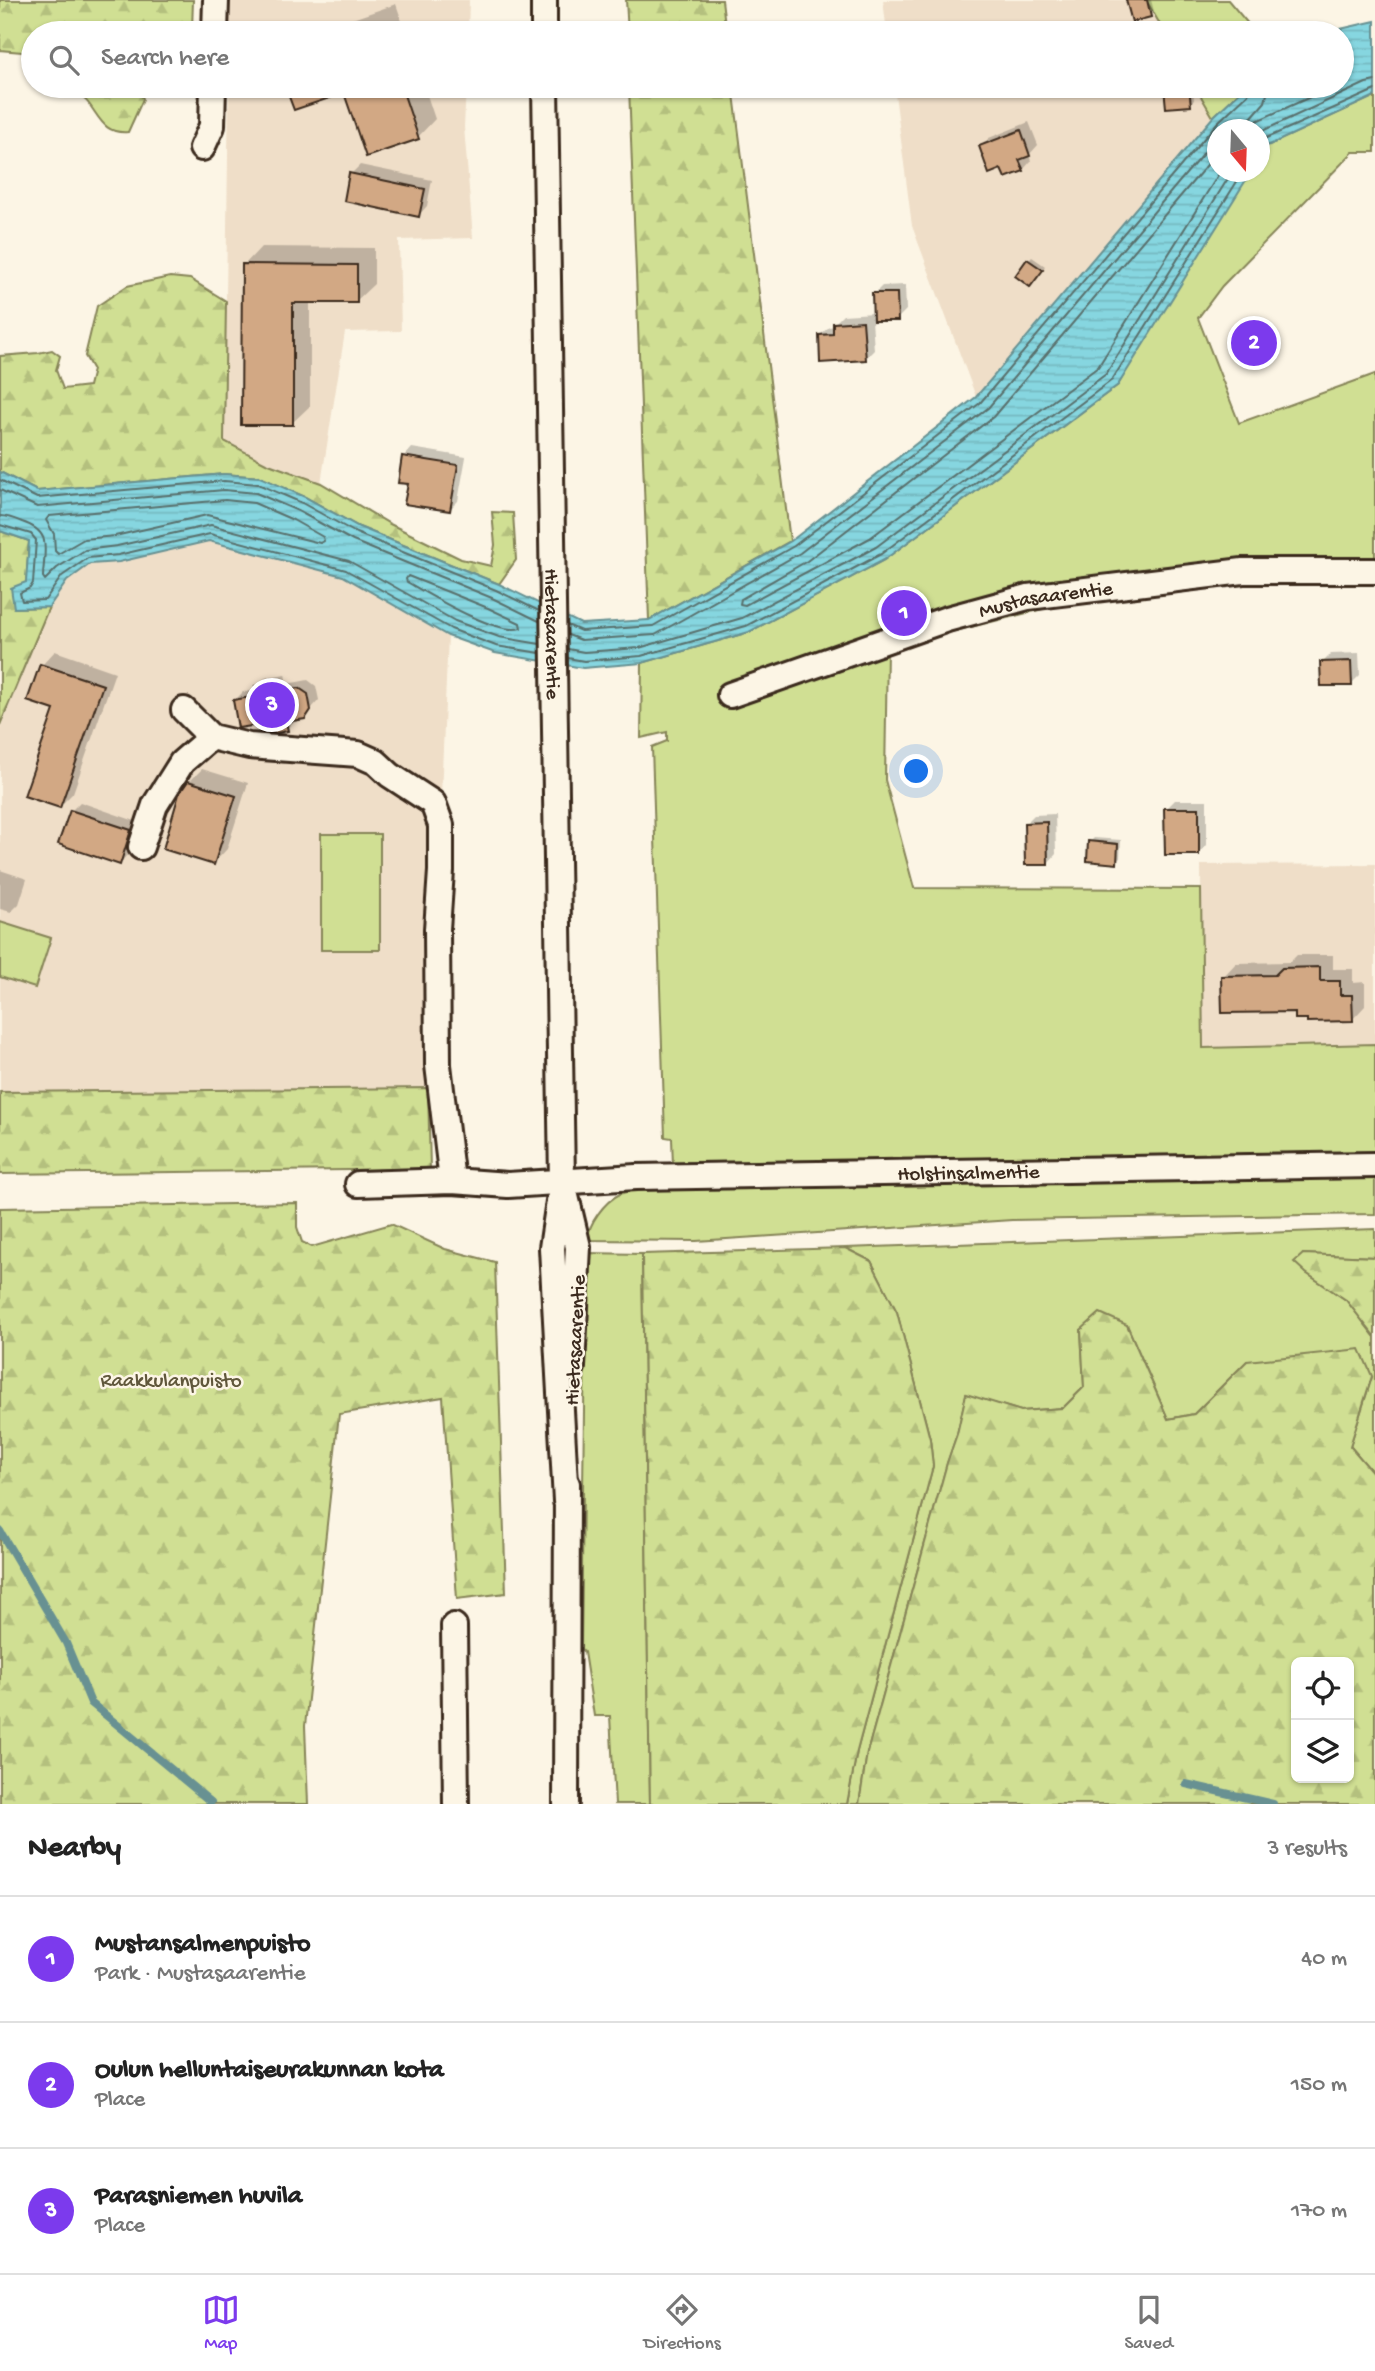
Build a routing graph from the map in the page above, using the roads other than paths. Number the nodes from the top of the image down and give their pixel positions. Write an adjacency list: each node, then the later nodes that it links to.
1 (216, 0): 3 (street)
2 (544, 0): 4 (street)
3 (215, 21)
4 (544, 21)
5 (213, 98): 7 (street)
6 (545, 98): 15 (street, Hietasaarentie)
7 (202, 148)
8 (1375, 571): 9 (street, Mustasaarentie)
9 (730, 695)
10 (184, 710): 11 (street)
11 (211, 737): 12 (street); 14 (street)
12 (141, 847)
13 (1375, 1165): 15 (street, Holstinsalmentie)
14 (452, 1181): 15 (street, Holstinsalmentie); 16 (street, Holstinsalmentie)
15 (562, 1181): 19 (street, Hietasaarentie)
16 (358, 1184)
17 (454, 1626): 18 (street)
18 (456, 1804)
19 (566, 1804)

